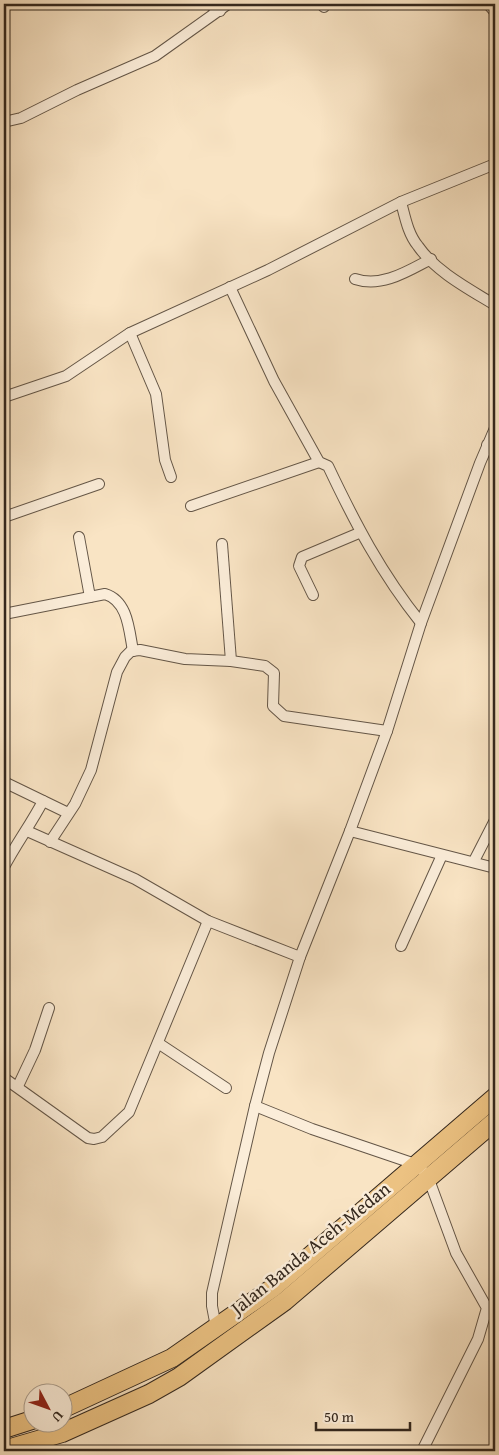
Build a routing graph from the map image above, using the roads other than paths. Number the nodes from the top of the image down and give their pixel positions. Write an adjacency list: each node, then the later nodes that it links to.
1 (209, 4): 4 (street)
2 (228, 4): 4 (street)
3 (488, 4): 5 (street)
4 (220, 11): 6 (street)
5 (495, 12)
6 (4, 119)
7 (495, 164): 8 (street)
8 (401, 202): 9 (street); 11 (street)
9 (431, 259): 10 (street); 12 (street)
10 (356, 279)
11 (230, 287): 13 (street); 18 (street)
12 (495, 305)
13 (130, 333): 14 (street); 19 (street)
14 (4, 397)
15 (495, 428): 16 (street)
16 (487, 445): 17 (street); 29 (street)
17 (495, 455)
18 (320, 462): 21 (street); 23 (street)
19 (171, 477)
20 (100, 484): 22 (street)
21 (191, 506)
22 (4, 518)
23 (359, 533): 26 (street); 29 (street)
24 (78, 537): 27 (street)
25 (222, 544): 31 (street)
26 (314, 595)
27 (90, 597): 28 (street); 30 (street)
28 (4, 614)
29 (422, 623): 32 (street)
30 (134, 651): 31 (street); 35 (street)
31 (231, 660): 32 (street)
32 (387, 731): 38 (street)
33 (4, 782): 34 (street)
34 (43, 801): 35 (street); 37 (street)
35 (68, 813): 39 (street)
36 (495, 820): 41 (street)
37 (27, 831): 39 (street); 42 (street)
38 (350, 831): 40 (street); 46 (street)
39 (50, 842): 44 (street)
40 (442, 855): 41 (street); 45 (street)
41 (474, 861): 43 (street)
42 (4, 867)
43 (495, 868)
44 (208, 921): 46 (street); 48 (street)
45 (401, 946)
46 (300, 958): 53 (street)
47 (49, 1008): 50 (street)
48 (158, 1044): 50 (street); 51 (street)
49 (4, 1078): 50 (street)
50 (18, 1086)
51 (226, 1088)
52 (495, 1097): 55 (highway, Jalan Banda Aceh-Medan)
53 (255, 1106): 55 (street); 56 (street)
54 (495, 1121): 55 (highway, Jalan Banda Aceh-Medan)
55 (423, 1171): 56 (highway, Jalan Banda Aceh-Medan); 60 (highway, Jalan Banda Aceh-Medan); 61 (street)
56 (216, 1327): 57 (highway, Jalan Banda Aceh-Medan)
57 (72, 1404)
58 (22, 1423): 59 (highway)
59 (4, 1429)
60 (4, 1450)
61 (422, 1451)

